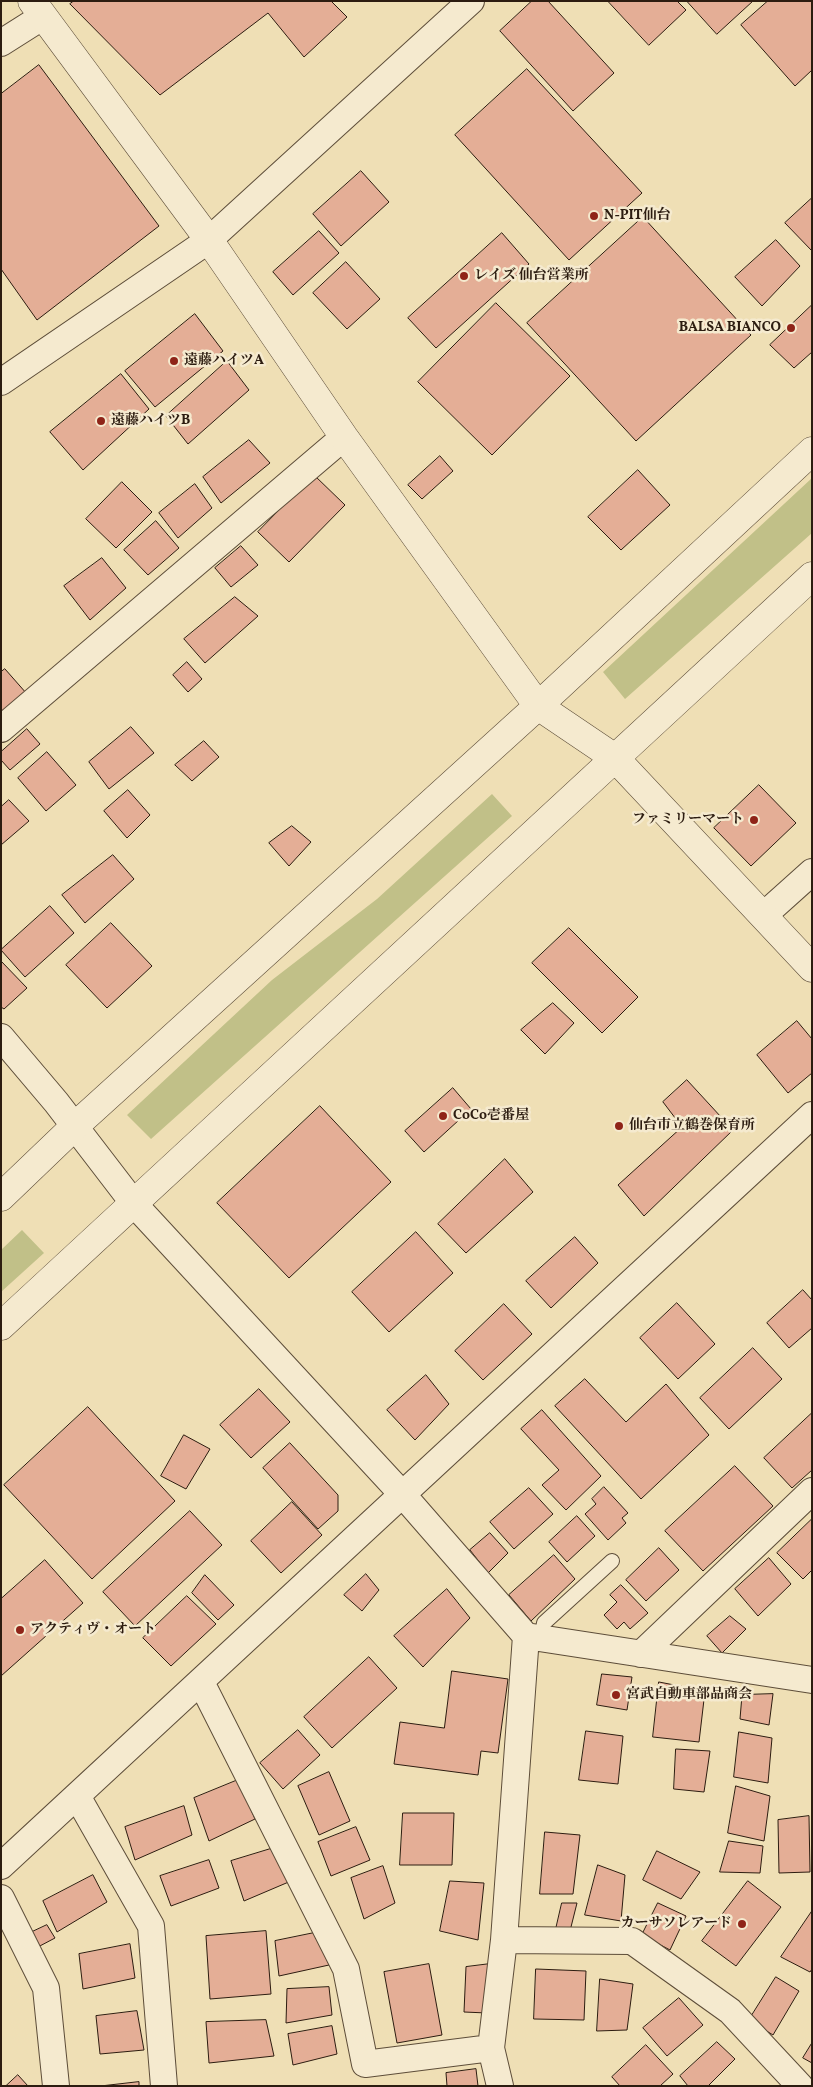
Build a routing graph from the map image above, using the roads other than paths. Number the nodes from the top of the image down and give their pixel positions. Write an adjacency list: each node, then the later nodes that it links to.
1 (471, 1): 4 (street)
2 (37, 9): 3 (street); 4 (street)
3 (1, 43)
4 (209, 240): 5 (street); 6 (street)
5 (1, 382)
6 (344, 437): 9 (street); 10 (street)
7 (812, 451): 9 (street)
8 (812, 576): 11 (street)
9 (538, 706): 11 (street); 17 (street)
10 (1, 729)
11 (615, 758): 13 (street); 19 (street)
12 (812, 872): 13 (street)
13 (764, 916): 14 (street)
14 (812, 968)
15 (1, 1037): 17 (street)
16 (812, 1115): 22 (street)
17 (75, 1126): 18 (street); 19 (street)
18 (1, 1197)
19 (135, 1204): 20 (street); 22 (street)
20 (1, 1326)
21 (812, 1491): 25 (street)
22 (403, 1495): 24 (street); 27 (street)
23 (612, 1561): 24 (lane)
24 (533, 1637): 25 (street); 31 (street)
25 (641, 1654): 26 (street)
26 (812, 1680)
27 (201, 1682): 28 (street); 32 (street)
28 (77, 1796): 29 (street); 34 (street)
29 (1, 1866)
30 (1, 1898): 33 (street)
31 (504, 1940): 32 (street); 36 (street)
32 (491, 2048): 35 (street)
33 (56, 2086)
34 (164, 2086)
35 (500, 2086)
36 (800, 2086)

